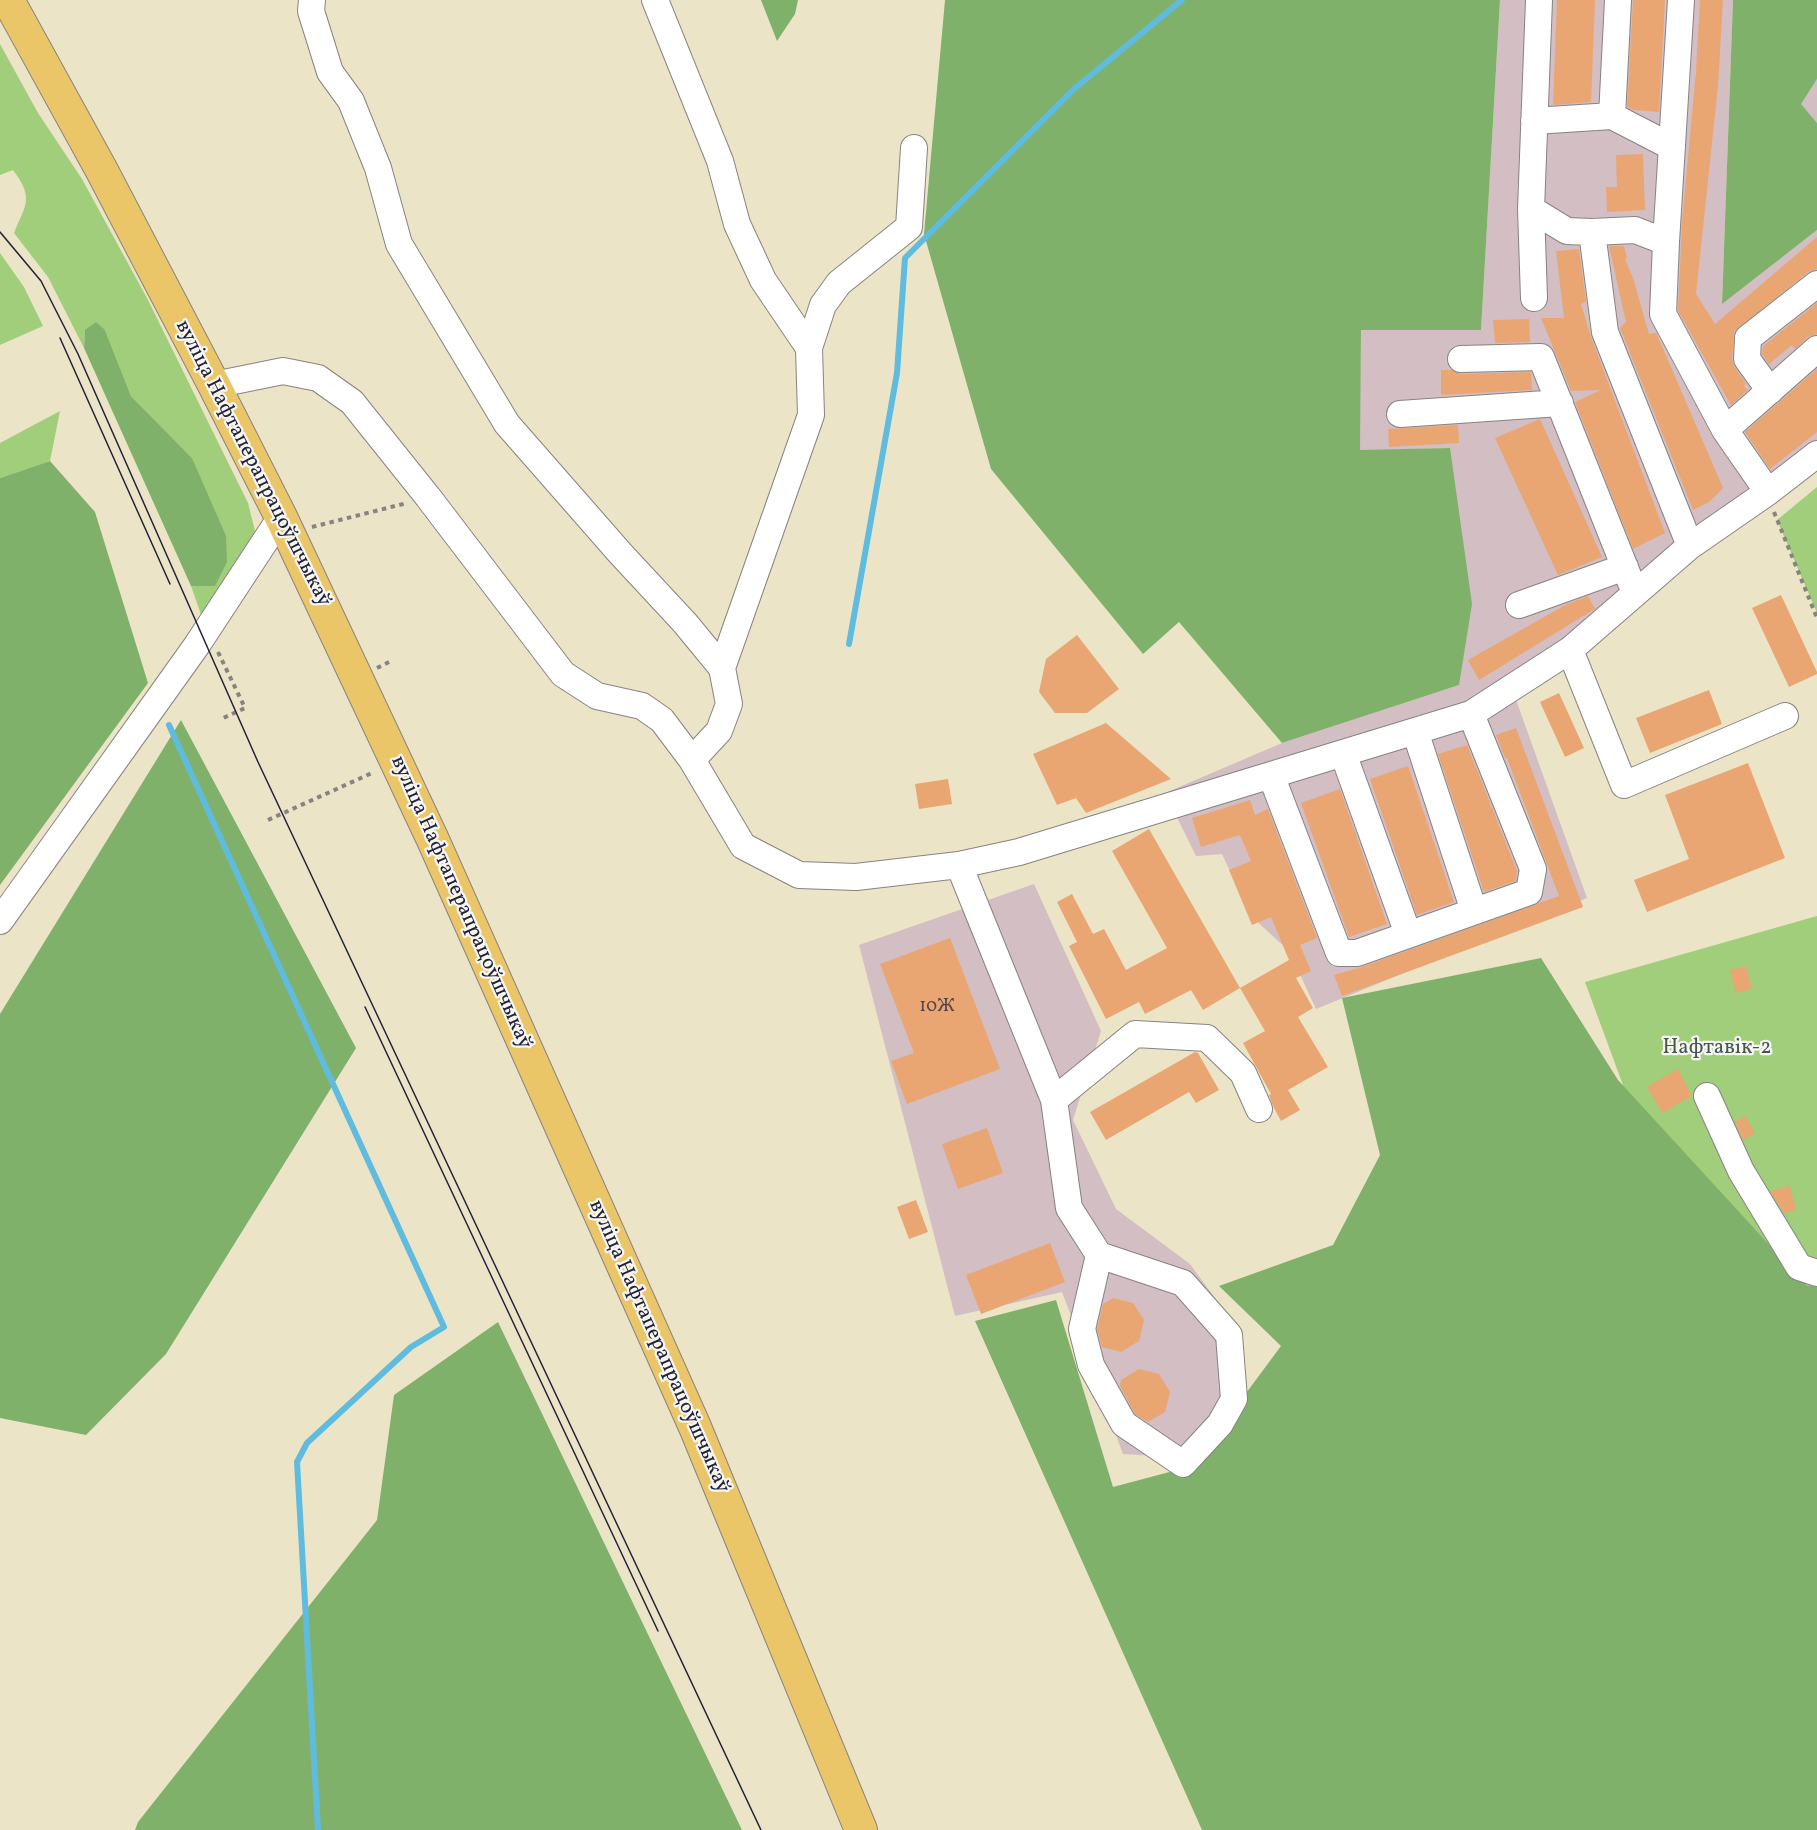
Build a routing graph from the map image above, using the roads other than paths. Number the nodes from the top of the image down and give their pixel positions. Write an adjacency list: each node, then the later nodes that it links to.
1 (8, 0): 19 (main road, вуліца Нафтаперапрацоўшчыкаў)
2 (312, 0): 32 (street)
3 (655, 0): 16 (street)
4 (1539, 0): 8 (street)
5 (1618, 0): 7 (street)
6 (1682, 0): 9 (street)
7 (1612, 116): 8 (street); 9 (street)
8 (1534, 121): 11 (street)
9 (1672, 147): 13 (street)
10 (914, 148): 16 (street)
11 (1531, 209): 12 (street); 15 (street)
12 (1592, 232): 13 (street); 27 (street)
13 (1665, 242): 23 (street)
14 (1817, 284): 20 (street)
15 (1534, 298)
16 (809, 348): 32 (street)
17 (1817, 349): 20 (street)
18 (1461, 359): 21 (street)
19 (214, 385): 26 (main road, вуліца Нафтаперапрацоўшчыкаў); 37 (street)
20 (1770, 391): 23 (street)
21 (1560, 403): 22 (street); 28 (street)
22 (1400, 414)
23 (1725, 430): 25 (street)
24 (1817, 454): 25 (street)
25 (1768, 492): 27 (street)
26 (284, 525): 41 (street); 48 (main road, вуліца Нафтаперапрацоўшчыкаў)
27 (1690, 546): 29 (street)
28 (1625, 567): 29 (street); 30 (street)
29 (1635, 593): 31 (street)
30 (1519, 605)
31 (1570, 650): 33 (street); 34 (street)
32 (722, 668): 37 (street)
33 (1471, 714): 35 (street); 40 (street)
34 (1785, 716)
35 (1415, 731): 36 (street); 40 (street)
36 (1343, 753): 38 (street); 42 (street)
37 (692, 759): 39 (street)
38 (1271, 775): 39 (street); 42 (street)
39 (958, 865): 44 (street)
40 (1474, 911): 42 (street)
41 (0, 921)
42 (1408, 934)
43 (1707, 1096): 47 (street)
44 (1054, 1100): 45 (street); 46 (street)
45 (1259, 1109)
46 (1099, 1255): 46 (street)
47 (1817, 1274)
48 (861, 1830)

